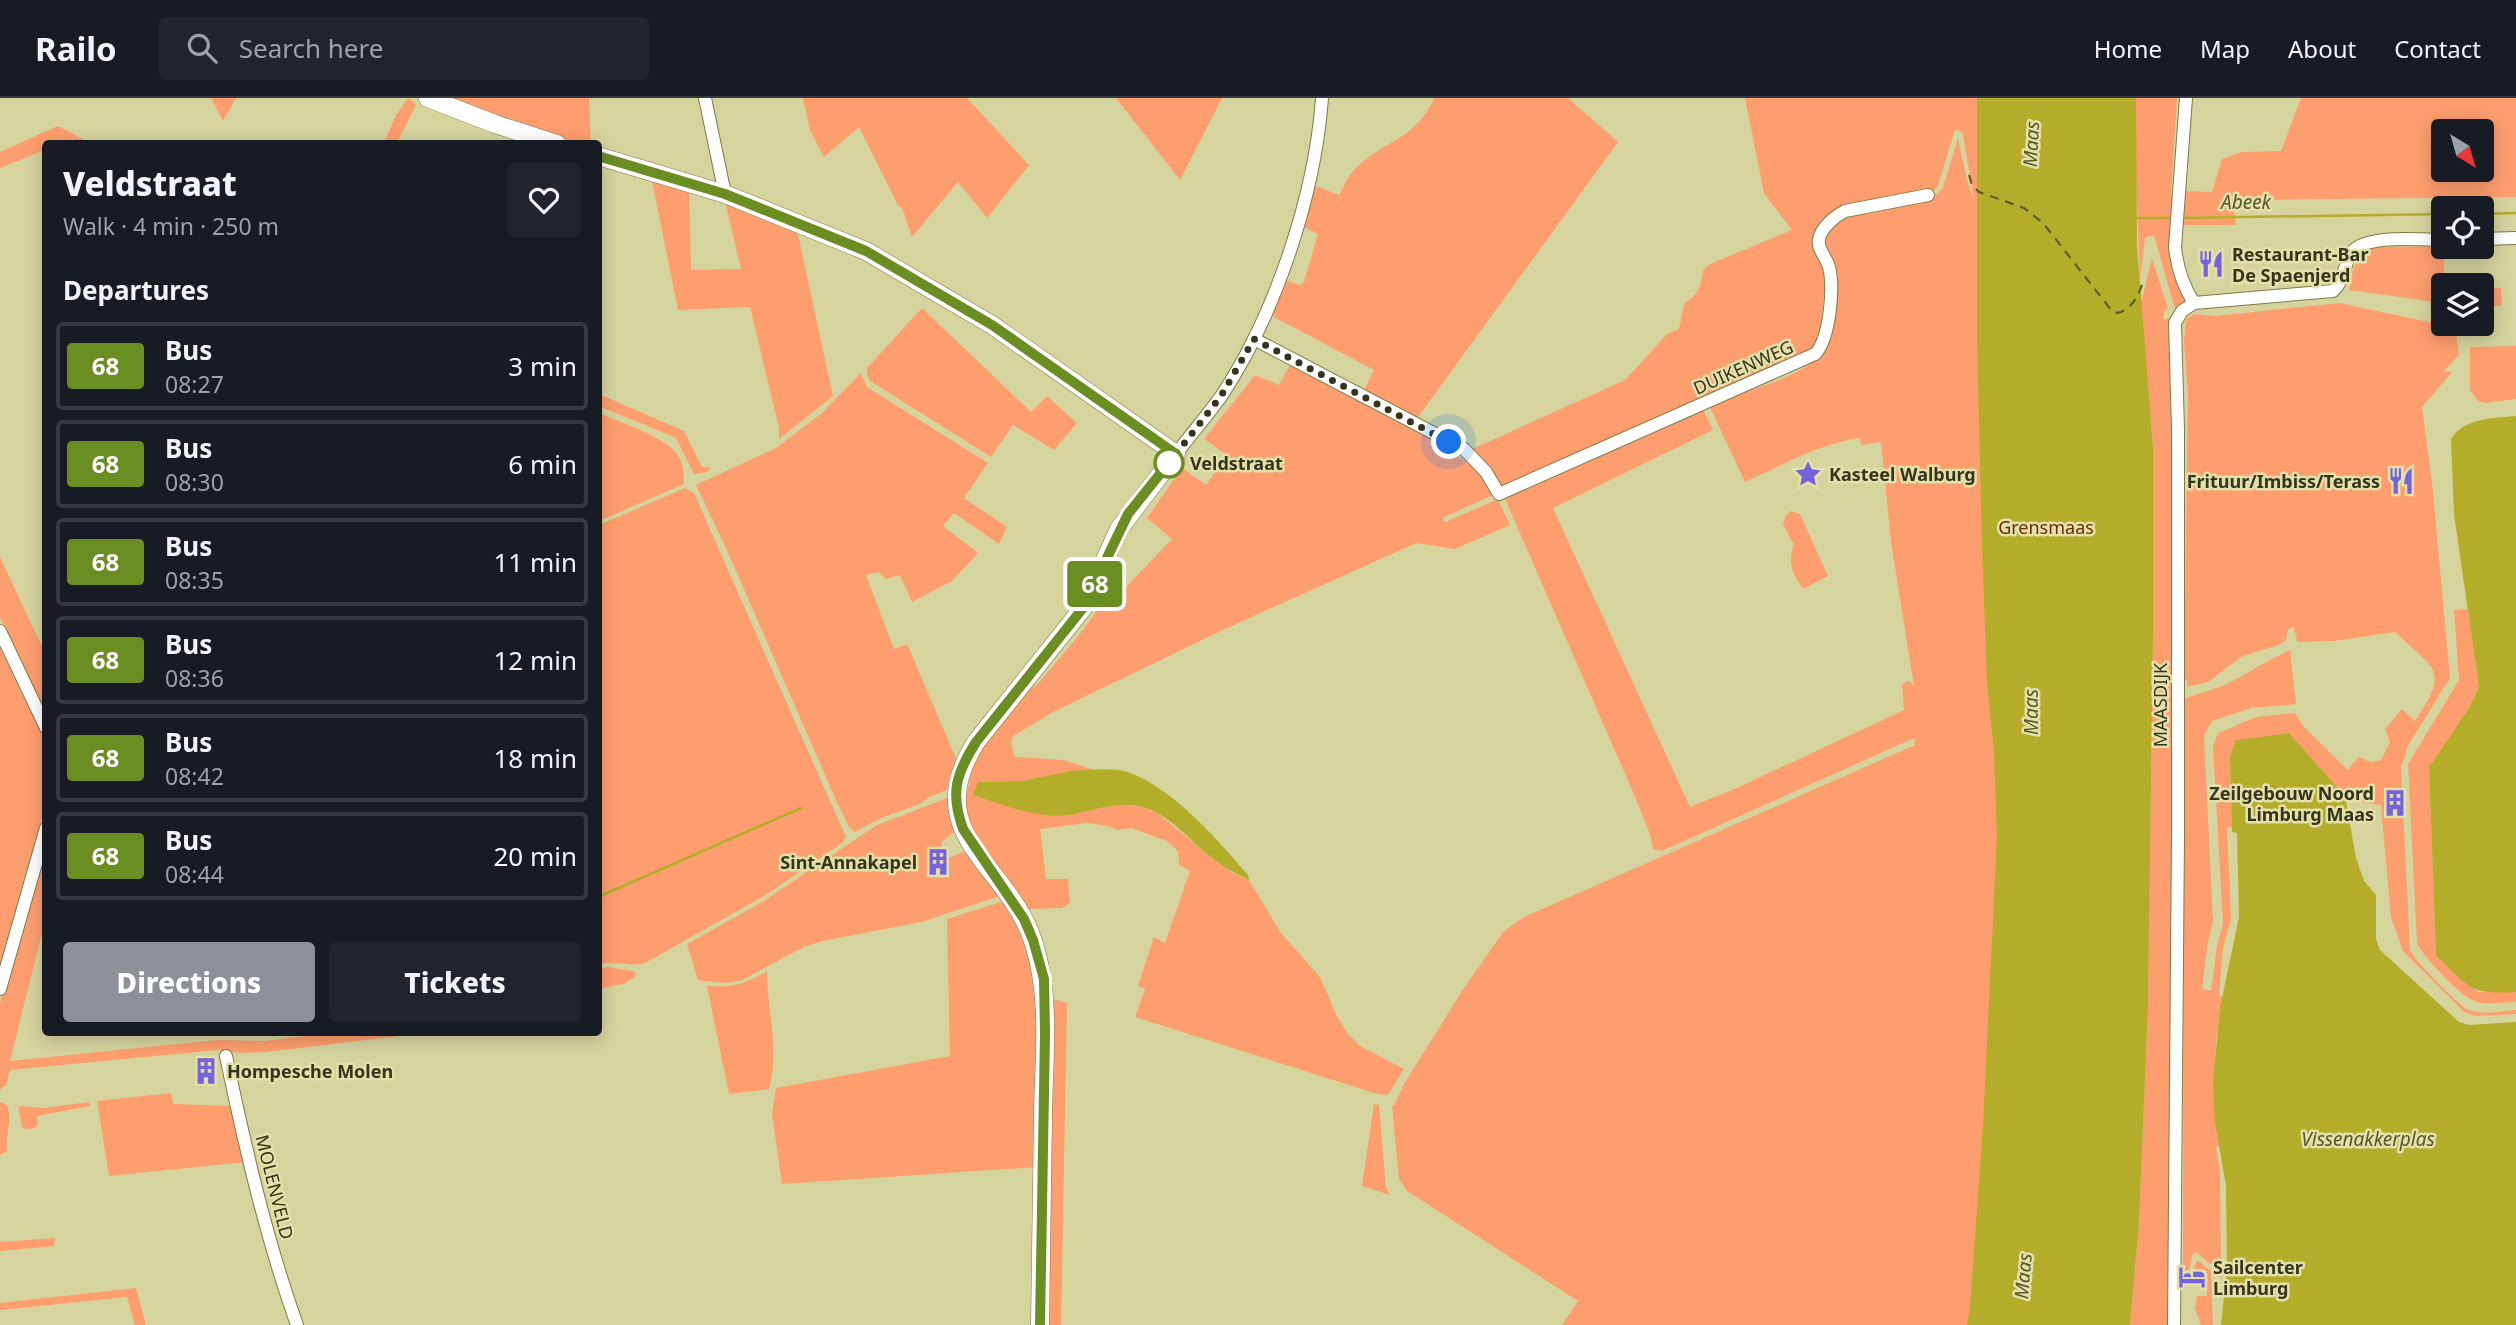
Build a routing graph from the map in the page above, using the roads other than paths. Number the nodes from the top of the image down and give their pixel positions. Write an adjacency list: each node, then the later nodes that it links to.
1 (428, 98): 5 (street)
2 (705, 98): 7 (street)
3 (1322, 98): 13 (street)
4 (2186, 98): 12 (street)
5 (545, 140)
6 (602, 157): 7 (street)
7 (725, 194): 14 (street)
8 (1928, 195): 13 (street, DUIKENWEG)
9 (2516, 238): 10 (street)
10 (2494, 239)
11 (2431, 240): 12 (street)
12 (2194, 303): 22 (street, MAASDIJK)
13 (1254, 339): 14 (street)
14 (1176, 454): 21 (street)
15 (0, 631): 16 (street)
16 (42, 720)
17 (42, 842): 18 (street)
18 (0, 989)
19 (226, 1056): 20 (street, MOLENVELD)
20 (298, 1325)
21 (1040, 1325)
22 (2174, 1325)

